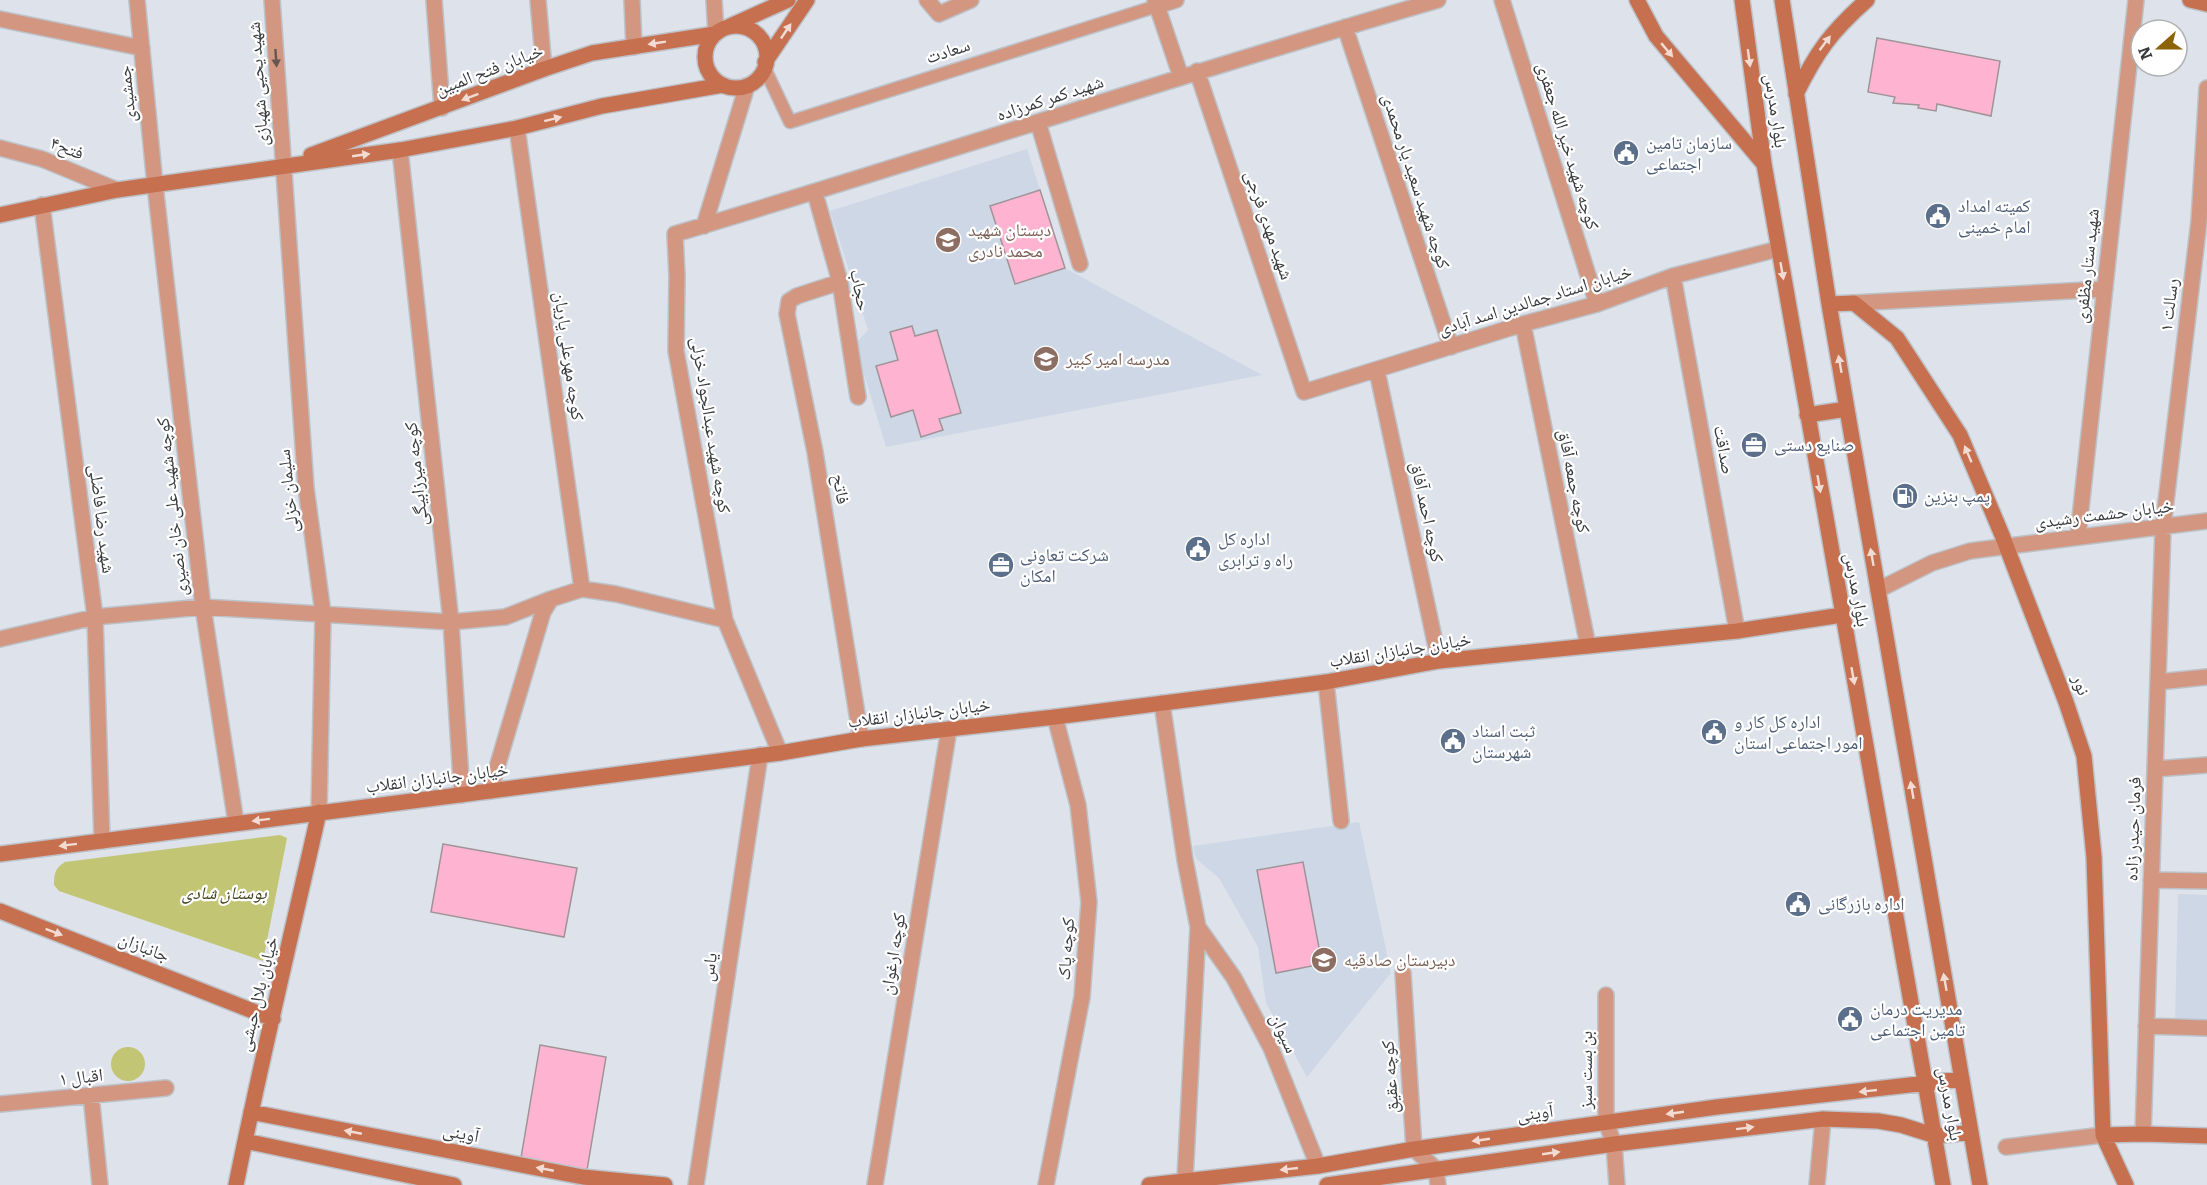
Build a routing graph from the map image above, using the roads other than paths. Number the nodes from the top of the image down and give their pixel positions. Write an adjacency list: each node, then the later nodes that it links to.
1 (137, 0): 26 (street, جمشیدی)
2 (272, 0): 41 (street, شهید یحیی شهبازی, one-way to 41)
3 (434, 0): 35 (street)
4 (538, 0): 28 (street)
5 (632, 0): 25 (street)
6 (714, 0): 24 (street)
7 (788, 0): 24 (street)
8 (807, 0): 27 (street, one-way to 8)
9 (927, 0): 10 (street)
10 (971, 0)
11 (1176, 0): 20 (street, سعادت)
12 (1438, 0): 23 (street, شهید کمر کمرزاده)
13 (1502, 0): 57 (street, کوچه شهید خیر الله جعفری)
14 (1637, 0): 40 (street, one-way to 40)
15 (1742, 0): 40 (street, بلوار مدرس, one-way to 40)
16 (1782, 0): 34 (street, بلوار مدرس)
17 (1867, 0): 34 (street, one-way to 17)
18 (2136, 0): 55 (street, شهید ستار مظفری)
19 (2190, 0): 21 (street)
20 (1156, 3): 27 (lane, سعادت); 30 (street)
21 (2207, 4)
22 (0, 19): 26 (street)
23 (1345, 27): 29 (street, شهید کمر کمرزاده); 60 (street, کوچه شهید سعید یار محمدی)
24 (718, 32): 25 (street, خیابان فتح المبین, one-way to 25); 27 (street); 31 (street)
25 (634, 47): 28 (street, خیابان فتح المبین)
26 (142, 48): 42 (street, جمشیدی)
27 (764, 65): 32 (street)
28 (544, 69): 35 (street, خیابان فتح المبین, one-way to 35)
29 (1197, 71): 30 (street, شهید کمر کمرزاده); 62 (street, شهید مهدی فرجی)
30 (1181, 77): 36 (street, شهید کمر کمرزاده)
31 (723, 85): 32 (street); 37 (street, خیابان فتح المبین, one-way to 31)
32 (747, 86): 48 (street)
33 (2207, 88): 47 (street, رسالت ۱)
34 (1796, 94): 58 (street, بلوار مدرس)
35 (442, 108): 41 (street, خیابان فتح المبین)
36 (1038, 122): 44 (street, شهید کمر کمرزاده); 52 (street)
37 (517, 128): 39 (street, خیابان فتح المبین); 70 (street, کوچه مهرعلی یاریان)
38 (0, 148): 43 (street, فتح۴)
39 (400, 150): 41 (street, خیابان فتح المبین, one-way to 39); 78 (street, کوچه میرزابیگی)
40 (1764, 164): 50 (street, بلوار مدرس)
41 (283, 165): 42 (street, خیابان فتح المبین); 74 (street, سلیمان خزلی)
42 (155, 185): 43 (street, خیابان فتح المبین); 73 (street, کوچه شهید علی خان نصیری)
43 (117, 190): 45 (street, خیابان فتح المبین)
44 (815, 193): 48 (street, شهید کمر کمرزاده); 54 (street, حجاب)
45 (42, 205): 46 (street, خیابان فتح المبین); 76 (street, شهید رضا فاضلی)
46 (0, 215)
47 (2199, 221): 51 (street); 67 (street, رسالت ۱)
48 (704, 226): 49 (street, شهید کمر کمرزاده)
49 (675, 234): 77 (street, کوچه شهید عبدالجواد خزلی)
50 (1779, 249): 53 (street, خیابان استاد جمالدین اسد آبادی); 65 (street, بلوار مدرس, one-way to 65)
51 (2207, 255)
52 (1080, 264)
53 (1673, 276): 57 (street, خیابان استاد جمالدین اسد آبادی); 79 (street, صداقت)
54 (840, 282): 63 (street, حجاب); 89 (street, فاتح)
55 (2105, 288): 56 (street); 68 (street, شهید ستار مظفری)
56 (1854, 303): 58 (street); 69 (street, نور, one-way to 56)
57 (1597, 304): 59 (street, خیابان استاد جمالدین اسد آبادی)
58 (1829, 304): 64 (street, بلوار مدرس, one-way to 58)
59 (1523, 324): 60 (street, خیابان استاد جمالدین اسد آبادی); 81 (street, کوچه جمعه آفاق)
60 (1451, 347): 61 (street, خیابان استاد جمالدین اسد آبادی)
61 (1377, 371): 62 (street, خیابان استاد جمالدین اسد آبادی); 82 (street, کوچه احمد آفاق)
62 (1304, 392)
63 (858, 397)
64 (1847, 409): 65 (street); 71 (street, بلوار مدرس, one-way to 64)
65 (1807, 415): 75 (street, بلوار مدرس, one-way to 75)
66 (2207, 521): 67 (street, خیابان حشمت رشیدی)
67 (2163, 526): 68 (street, خیابان حشمت رشیدی); 85 (street, فرمان حیدر زاده)
68 (2078, 536): 69 (street, خیابان حشمت رشیدی)
69 (2007, 546): 71 (street, خیابان حشمت رشیدی); 120 (street, نور)
70 (582, 589): 72 (street); 77 (street)
71 (1878, 590): 110 (street, بلوار مدرس, one-way to 71)
72 (551, 598): 78 (street); 94 (street)
73 (203, 607): 74 (street); 76 (street); 98 (street, کوچه شهید علی خان نصیری)
74 (323, 613): 78 (street); 96 (street, سلیمان خزلی)
75 (1842, 615): 79 (street, خیابان جانبازان انقلاب); 111 (street, بلوار مدرس, one-way to 111)
76 (95, 617): 80 (street); 99 (street, شهید رضا فاضلی)
77 (725, 620): 90 (street, کوچه شهید عبدالجواد خزلی)
78 (451, 622): 95 (street, کوچه میرزابیگی)
79 (1737, 631): 81 (street, خیابان جانبازان انقلاب)
80 (0, 639)
81 (1588, 646): 82 (street, خیابان جانبازان انقلاب)
82 (1438, 661): 84 (street, خیابان جانبازان انقلاب)
83 (2207, 677): 85 (street)
84 (1326, 682): 86 (street, خیابان جانبازان انقلاب); 97 (street)
85 (2158, 682): 93 (street, فرمان حیدر زاده)
86 (1162, 703): 87 (street, خیابان جانبازان انقلاب); 104 (street)
87 (1055, 717): 88 (street, خیابان جانبازان انقلاب); 136 (street, کوچه پاک)
88 (949, 729): 89 (street, خیابان جانبازان انقلاب); 135 (street, کوچه ارغوان)
89 (861, 739): 90 (street, خیابان جانبازان انقلاب)
90 (780, 753): 91 (street, خیابان جانبازان انقلاب)
91 (760, 755): 94 (street, خیابان جانبازان انقلاب); 134 (street, یاس)
92 (2207, 765): 93 (street)
93 (2155, 769): 101 (street, فرمان حیدر زاده)
94 (490, 791): 95 (street, خیابان جانبازان انقلاب)
95 (462, 795): 96 (street, خیابان جانبازان انقلاب)
96 (319, 812): 98 (street, خیابان جانبازان انقلاب, one-way to 98); 107 (street, خیابان بلال حبشی)
97 (1341, 821)
98 (236, 823): 99 (street, خیابان جانبازان انقلاب)
99 (102, 841): 100 (street, خیابان جانبازان انقلاب, one-way to 100)
100 (0, 854)
101 (2151, 880): 102 (street); 108 (street, فرمان حیدر زاده)
102 (2207, 881)
103 (0, 911): 107 (street, جانبازان, one-way to 107)
104 (1198, 927): 127 (street, سیوان); 129 (street)
105 (1403, 973): 126 (street, کوچه عقیق)
106 (1606, 995): 117 (street, بن بست سبز)
107 (273, 1018): 115 (street, خیابان بلال حبشی)
108 (2146, 1026): 109 (street); 119 (street, فرمان حیدر زاده)
109 (2207, 1028)
110 (1962, 1079): 111 (street, آوینی); 118 (street, بلوار مدرس)
111 (1926, 1084): 117 (street, آوینی, one-way to 117); 121 (street, بلوار مدرس)
112 (166, 1088): 113 (street, اقبال ۱)
113 (91, 1095): 114 (street, اقبال ۱); 130 (street)
114 (0, 1104)
115 (251, 1112): 123 (street, خیابان بلال حبشی); 133 (street, آوینی, one-way to 115)
116 (1823, 1119): 121 (street); 124 (street, one-way to 116); 142 (street)
117 (1606, 1122): 124 (street, بن بست سبز); 126 (street, آوینی, one-way to 126)
118 (1971, 1132): 121 (street); 144 (street, بلوار مدرس)
119 (2143, 1134): 120 (street); 122 (street)
120 (2103, 1135): 125 (street); 145 (street)
121 (1936, 1136): 143 (street, بلوار مدرس)
122 (2207, 1136)
123 (245, 1141): 131 (street, خیابان بلال حبشی); 132 (street)
124 (1614, 1144): 128 (street, one-way to 124); 141 (street, بن بست سبز)
125 (2006, 1147)
126 (1414, 1149): 127 (street, آوینی); 128 (street)
127 (1318, 1166): 129 (street, آوینی, one-way to 129)
128 (1436, 1169): 139 (street); 140 (street)
129 (1185, 1179): 137 (street, آوینی); 138 (street)
130 (100, 1185)
131 (236, 1185)
132 (454, 1185)
133 (665, 1185)
134 (696, 1185)
135 (875, 1185)
136 (1046, 1185)
137 (1149, 1185)
138 (1202, 1185)
139 (1327, 1185)
140 (1438, 1185)
141 (1617, 1185)
142 (1817, 1185)
143 (1943, 1185)
144 (1980, 1185)
145 (2126, 1185)

